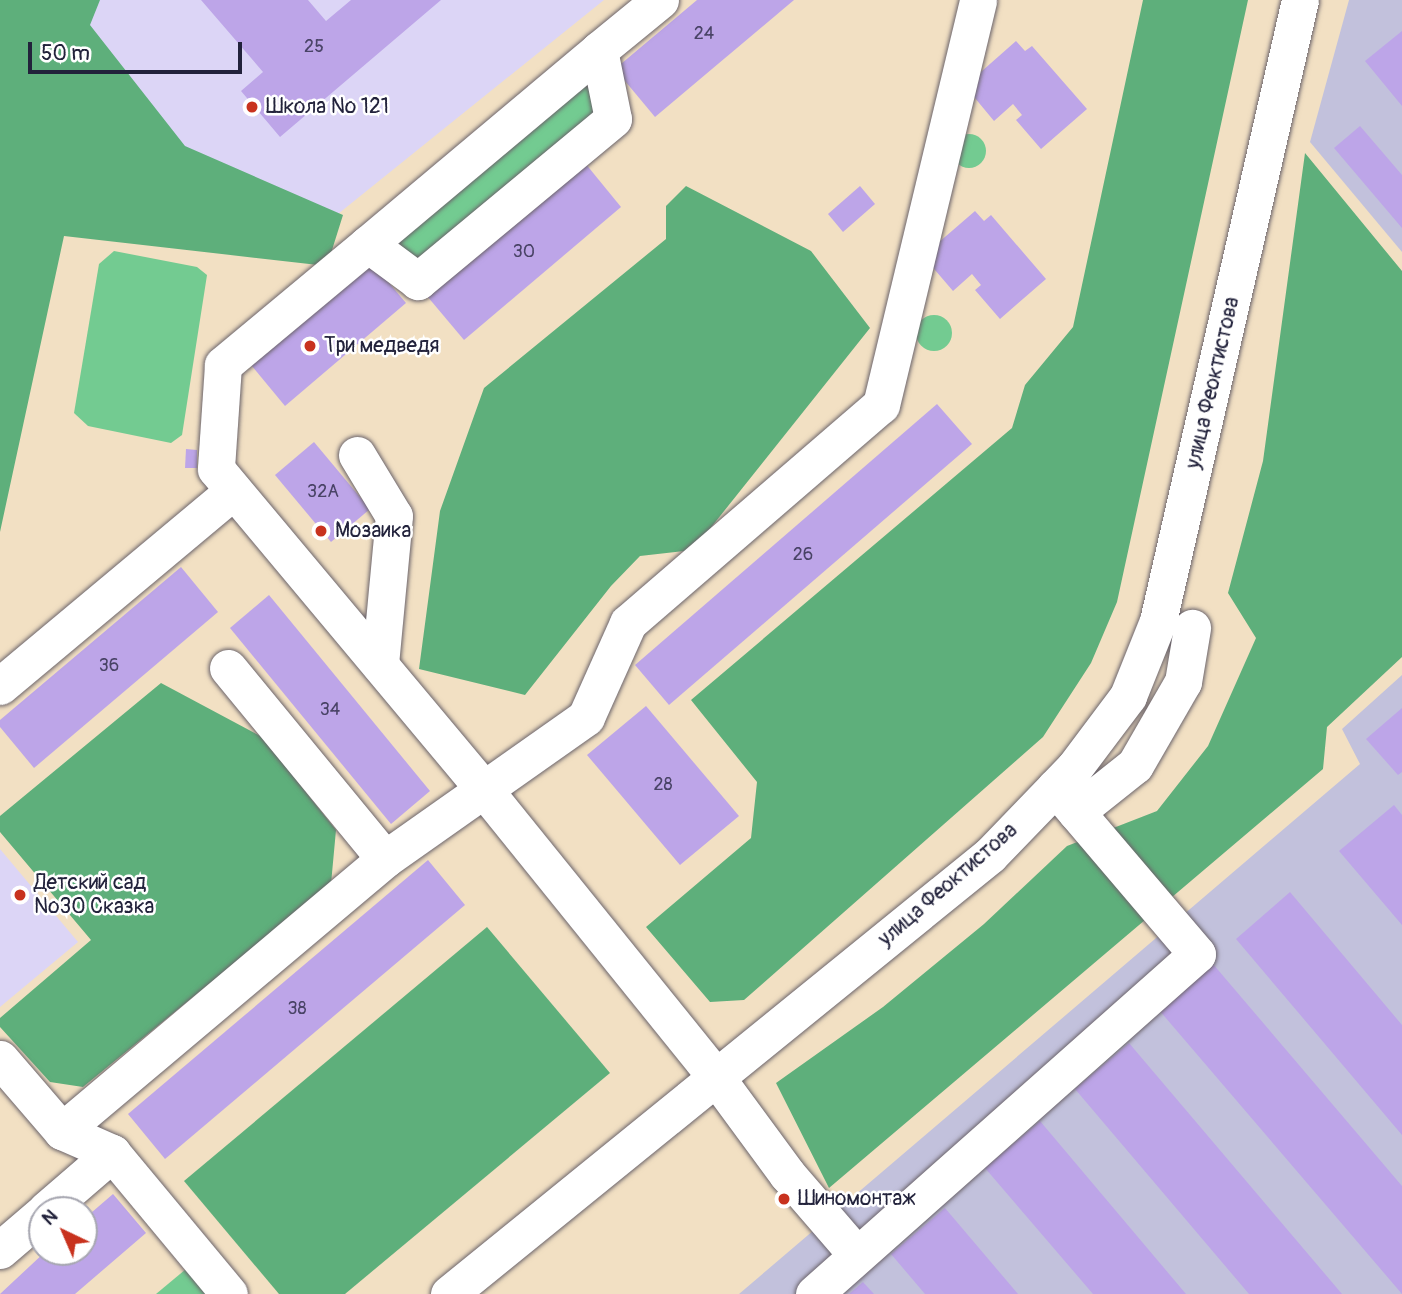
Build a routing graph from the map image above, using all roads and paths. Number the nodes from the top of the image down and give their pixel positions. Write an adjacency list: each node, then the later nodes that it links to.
1 (660, 0): 4 (street)
2 (978, 0): 12 (street)
3 (1300, 0): 13 (street, улица Феоктистова)
4 (599, 50): 5 (street); 5 (street)
5 (368, 244): 7 (street)
6 (357, 455): 9 (street)
7 (233, 491): 9 (street); 11 (street)
8 (1192, 628): 13 (street)
9 (380, 664): 12 (street)
10 (228, 668): 14 (street)
11 (0, 687)
12 (482, 788): 14 (street); 16 (street)
13 (1066, 799): 16 (street, улица Феоктистова); 22 (street)
14 (385, 859): 17 (street)
15 (0, 1059): 17 (street)
16 (715, 1076): 22 (street); 24 (street, улица Феоктистова)
17 (62, 1131): 18 (street)
18 (112, 1153): 19 (street); 23 (street)
19 (62, 1196)
20 (28, 1226): 21 (street)
21 (0, 1250)
22 (857, 1255): 25 (street)
23 (229, 1294)
24 (449, 1294)
25 (814, 1294)

